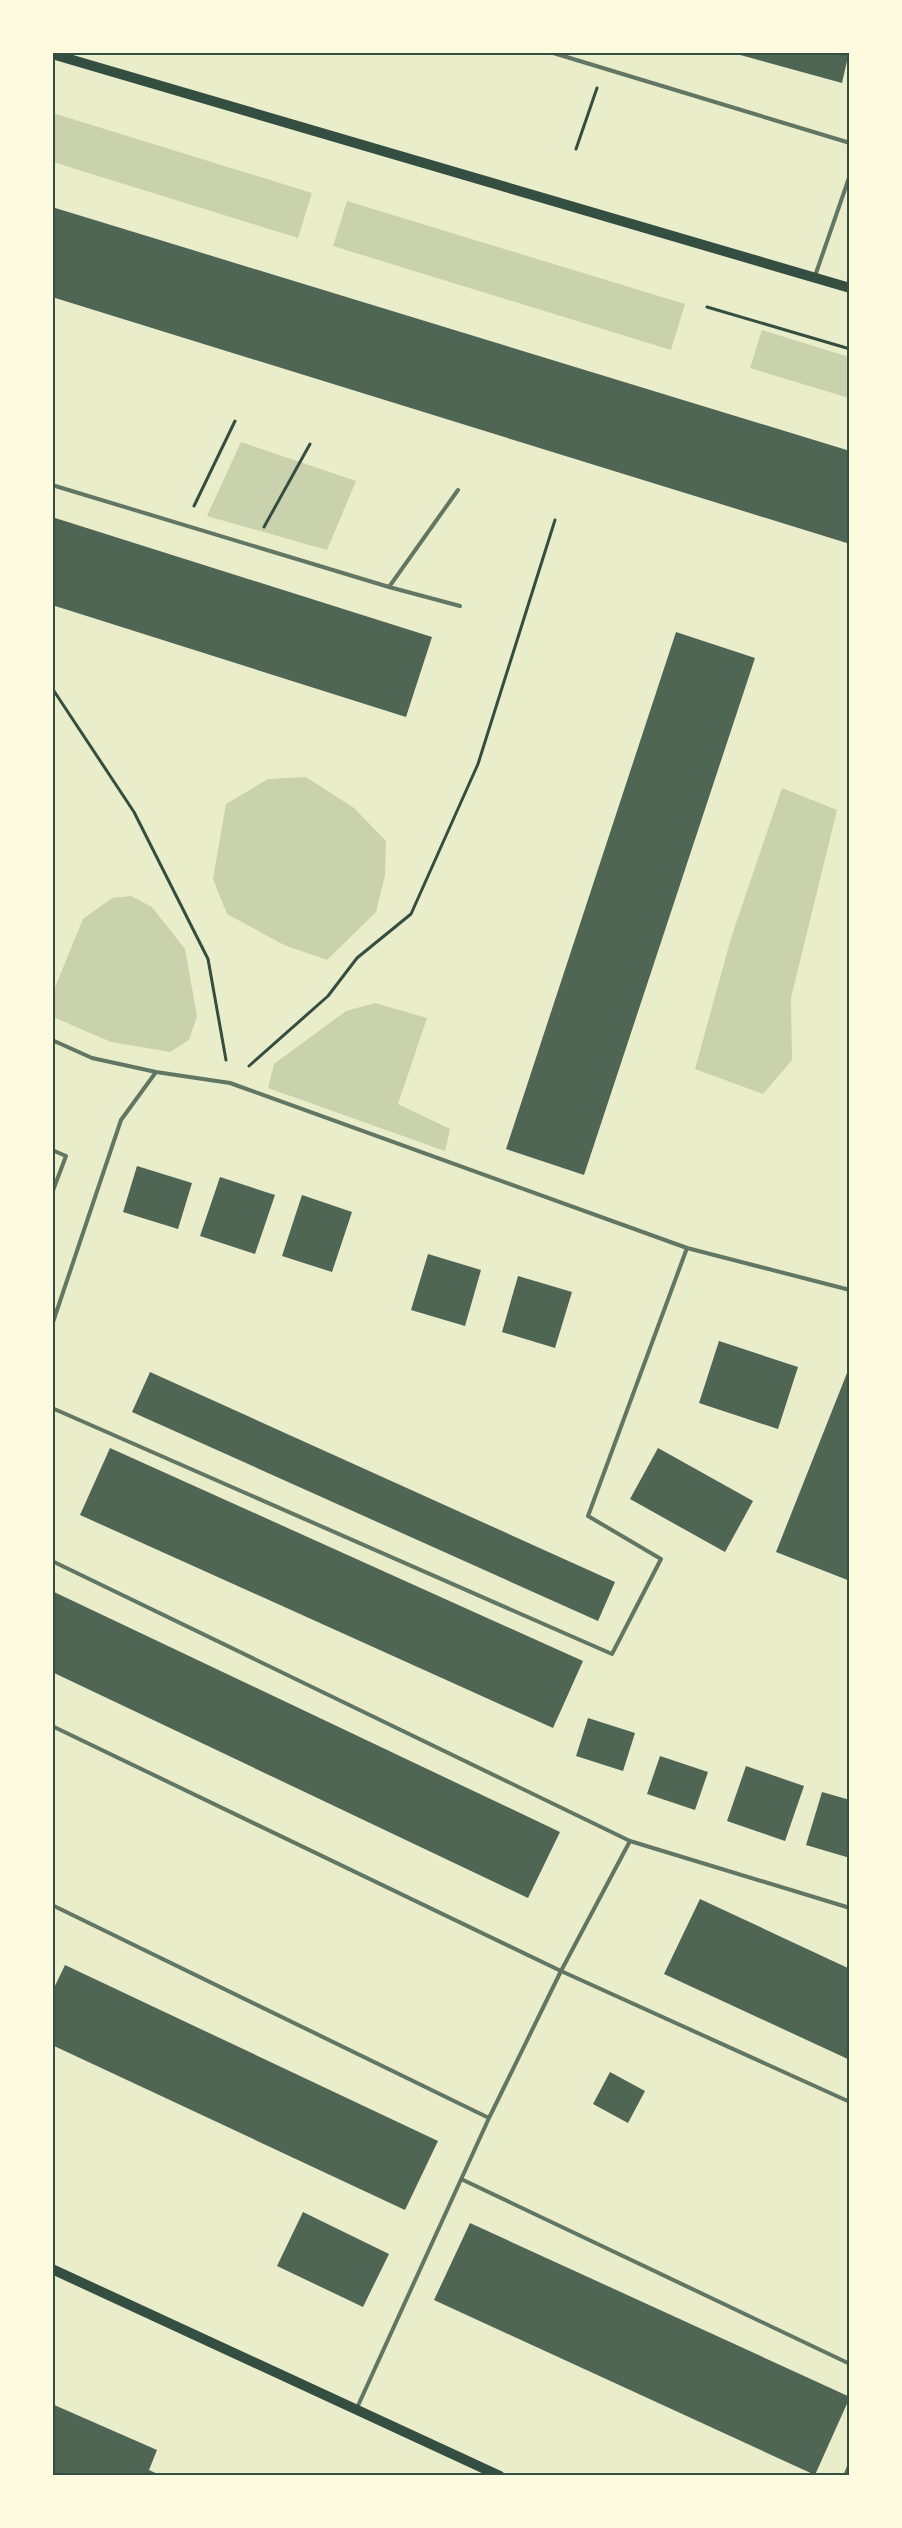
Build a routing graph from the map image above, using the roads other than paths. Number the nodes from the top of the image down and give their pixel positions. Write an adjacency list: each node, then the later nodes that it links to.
1 (550, 52): 3 (lane)
2 (52, 54): 5 (main road)
3 (850, 143)
4 (850, 176): 5 (lane)
5 (815, 278): 6 (main road)
6 (850, 288)
7 (52, 485): 9 (lane)
8 (458, 490): 9 (lane)
9 (389, 587): 10 (lane)
10 (460, 606)
11 (52, 1040): 12 (lane)
12 (156, 1072): 15 (lane); 17 (lane)
13 (52, 1150): 14 (lane)
14 (52, 1193)
15 (687, 1248): 16 (lane); 18 (lane)
16 (850, 1290)
17 (52, 1325)
18 (52, 1408)
19 (52, 1561): 21 (lane)
20 (52, 1726): 24 (lane)
21 (630, 1841): 23 (lane); 24 (lane)
22 (52, 1905): 26 (lane)
23 (850, 1908)
24 (561, 1971): 25 (lane); 26 (lane)
25 (850, 2102)
26 (489, 2118): 27 (lane)
27 (461, 2179): 29 (lane); 30 (lane)
28 (52, 2268): 30 (main road)
29 (850, 2364)
30 (356, 2410): 32 (main road)
31 (850, 2464): 33 (lane)
32 (500, 2476)
33 (845, 2476)

